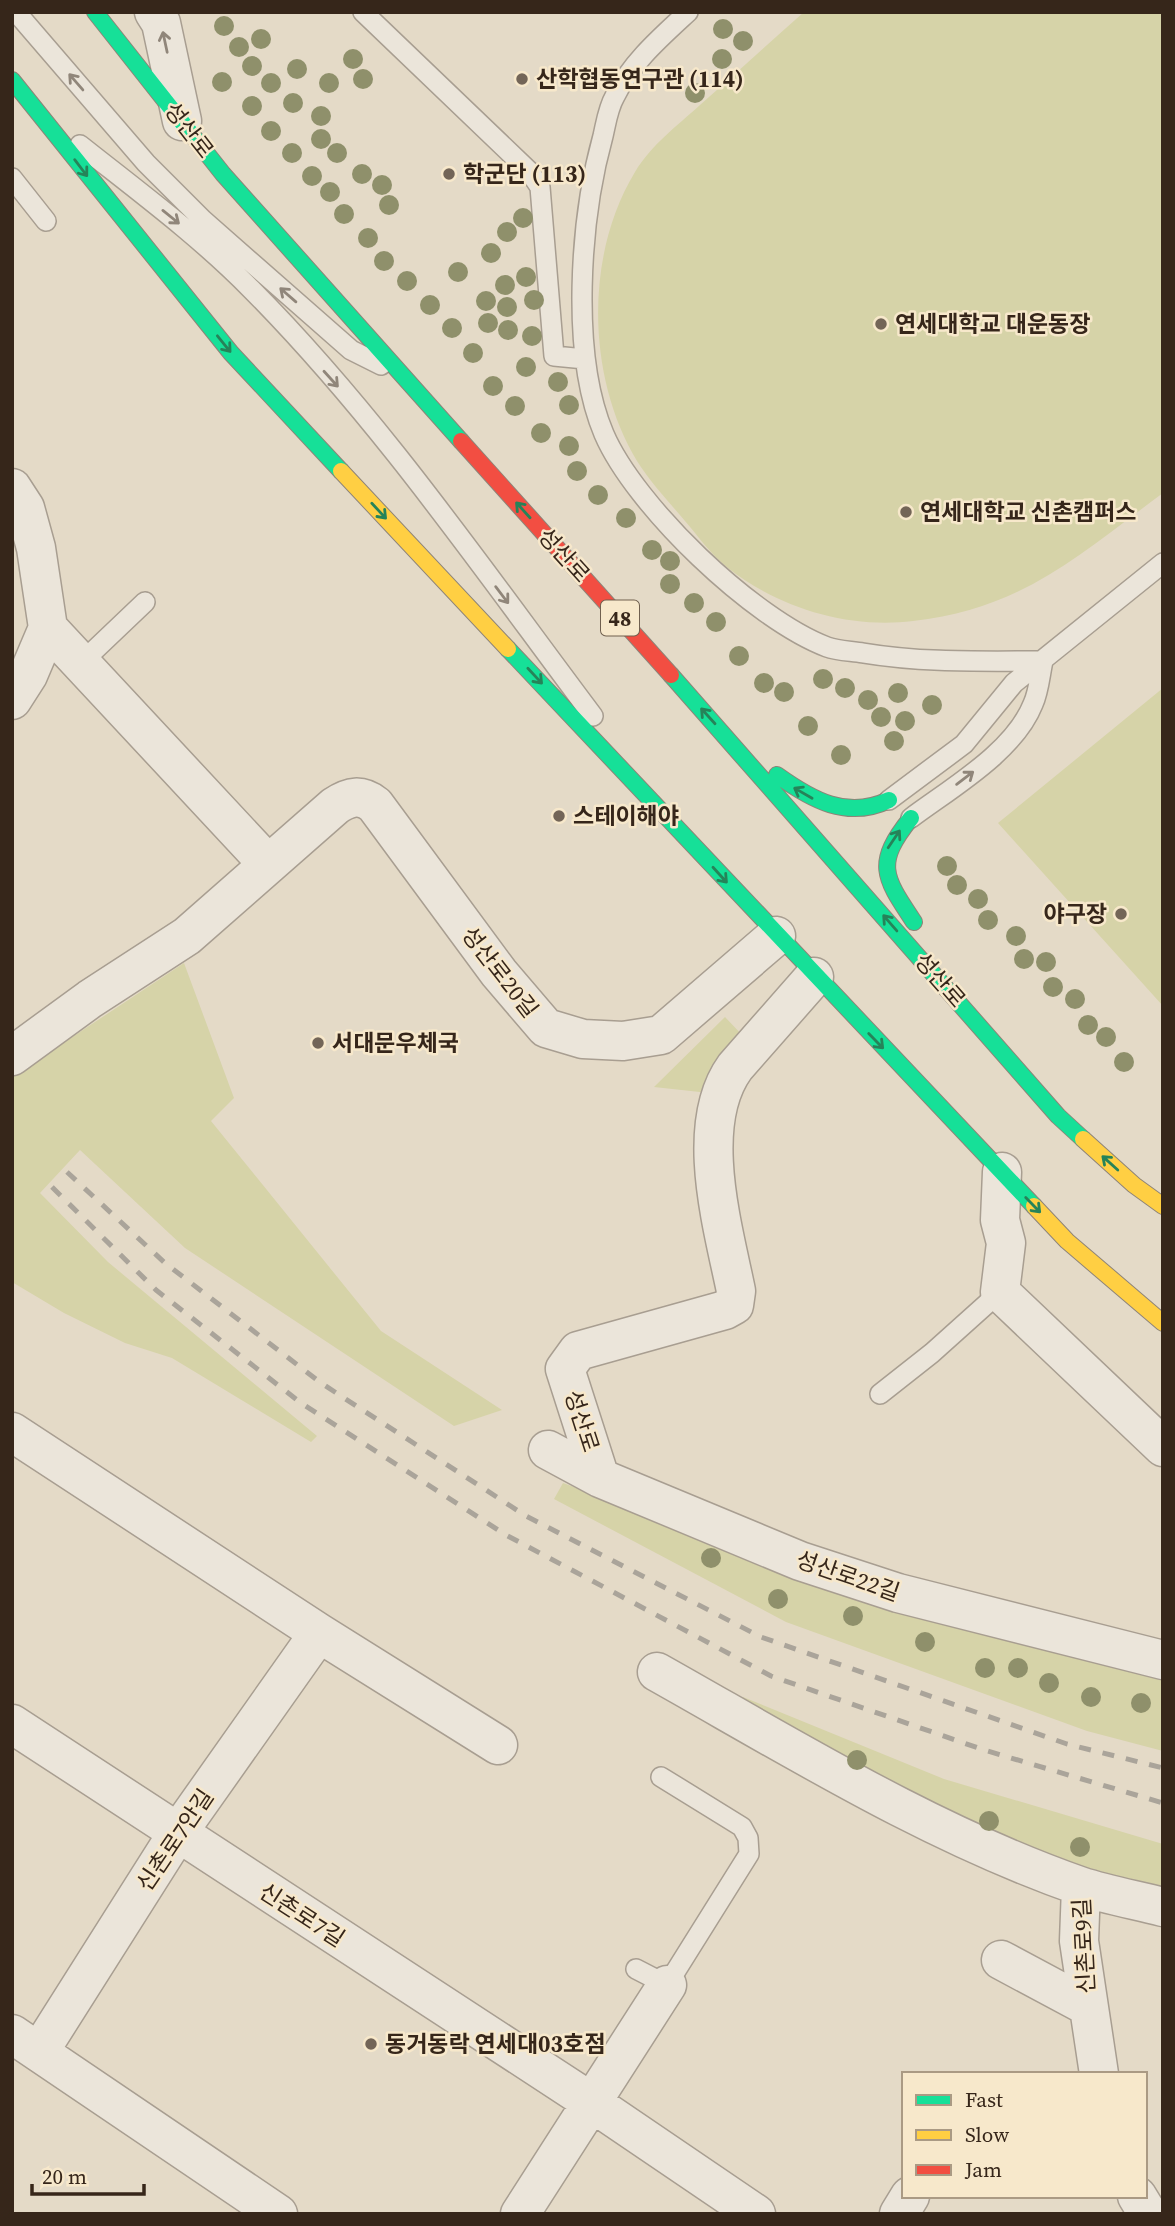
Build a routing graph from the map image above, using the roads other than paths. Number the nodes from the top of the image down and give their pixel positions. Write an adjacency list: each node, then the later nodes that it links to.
1 (16, 12): 11 (lane, one-way to 1)
2 (95, 12): 7 (main road, 성산로 / 48)
3 (154, 12): 7 (street, one-way to 3)
4 (363, 12): 10 (lane)
5 (688, 12): 10 (lane)
6 (23, 98): 22 (main road, one-way to 22); 22 (lane, one-way to 22)
7 (182, 121): 11 (main road, 성산로 / 48)
8 (12, 178): 9 (lane)
9 (46, 221)
10 (585, 359): 16 (lane)
11 (404, 376): 19 (main road, 성산로 / 48, one-way to 11)
12 (12, 488): 15 (street)
13 (1163, 563): 16 (lane)
14 (145, 602): 17 (lane)
15 (48, 628): 17 (street); 18 (street)
16 (1043, 661): 20 (lane); 21 (lane, one-way to 16)
17 (82, 662): 23 (street)
18 (12, 700)
19 (732, 743): 20 (main road, one-way to 19); 26 (main road, 성산로 / 48, one-way to 19)
20 (889, 800)
21 (911, 818): 26 (main road, one-way to 21)
22 (674, 824): 24 (main road, one-way to 24)
23 (267, 863): 24 (street, 성산로20길); 27 (street, 성산로20길)
24 (776, 936): 25 (main road)
25 (814, 976): 28 (main road, one-way to 28); 36 (street, 성산로)
26 (979, 1024): 29 (main road, 성산로 / 48, one-way to 26)
27 (12, 1056)
28 (1002, 1172): 30 (street); 31 (main road, one-way to 31)
29 (1163, 1206)
30 (1000, 1292): 32 (lane); 34 (street)
31 (1163, 1323)
32 (880, 1394)
33 (12, 1432): 37 (street)
34 (1163, 1447)
35 (548, 1450): 36 (street, 성산로22길)
36 (600, 1478): 38 (street, 성산로22길)
37 (318, 1633): 41 (street); 43 (street, 신촌로7안길)
38 (1163, 1660)
39 (657, 1672): 44 (street)
40 (12, 1724): 43 (street, 신촌로7길)
41 (498, 1745)
42 (661, 1777): 47 (lane)
43 (177, 1833): 49 (street, 신촌로7안길); 51 (street, 신촌로7길)
44 (1081, 1887): 45 (street); 48 (street, 신촌로9길)
45 (1163, 1908)
46 (1001, 1960): 48 (street, 신촌로9길)
47 (652, 1977): 51 (street)
48 (1087, 2006): 50 (street, 신촌로9길)
49 (26, 2043): 54 (street, 신촌로7안길)
50 (1099, 2072)
51 (594, 2104): 55 (street); 56 (street, 신촌로7길)
52 (910, 2198): 57 (street)
53 (1139, 2198): 58 (street)
54 (278, 2214)
55 (520, 2214)
56 (756, 2214)
57 (899, 2214)
58 (1148, 2214)

